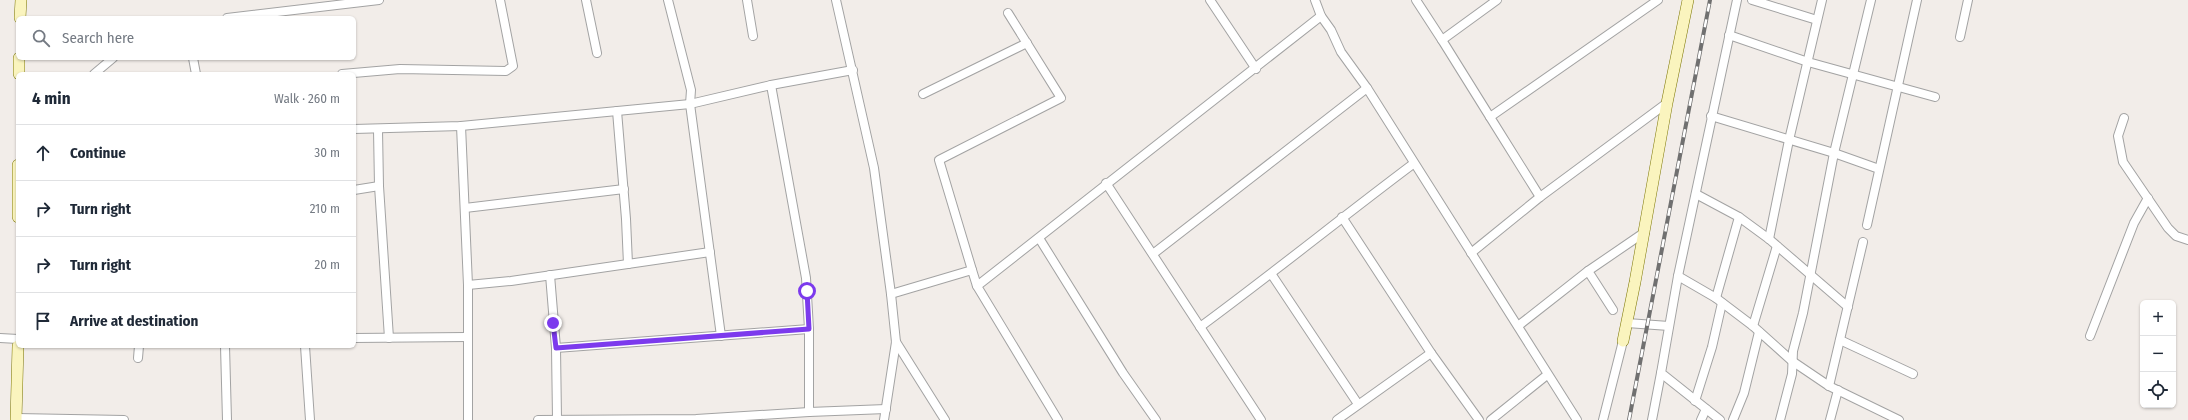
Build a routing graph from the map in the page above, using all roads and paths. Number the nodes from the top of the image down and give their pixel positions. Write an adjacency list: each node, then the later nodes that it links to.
1 (20, 0): 22 (main road)
2 (379, 0): 20 (street)
3 (500, 0): 41 (street)
4 (586, 0): 31 (street)
5 (668, 0): 49 (street)
6 (747, 0): 27 (street)
7 (836, 0): 37 (street)
8 (1210, 0): 36 (street)
9 (1315, 0): 24 (street)
10 (1416, 0): 29 (street)
11 (1497, 0): 29 (street)
12 (1658, 0): 52 (street)
13 (1688, 0): 48 (main road)
14 (1737, 0): 26 (street)
15 (1752, 0): 25 (street)
16 (1822, 0): 25 (street)
17 (1871, 0): 42 (street)
18 (1917, 0): 44 (street)
19 (1968, 0): 28 (street)
20 (324, 3): 23 (street)
21 (1008, 13): 30 (street)
22 (20, 16)
23 (240, 16)
24 (1321, 16): 36 (street); 45 (street)
25 (1817, 20): 35 (street)
26 (1730, 35): 35 (street); 51 (street)
27 (753, 36)
28 (1960, 37)
29 (1442, 40): 52 (street)
30 (1027, 43): 46 (street); 82 (street)
31 (597, 53)
32 (19, 60): 38 (main road)
33 (111, 60): 39 (street)
34 (193, 60): 40 (street)
35 (1808, 62): 42 (street); 57 (street)
36 (1256, 69): 61 (street)
37 (853, 70): 43 (street); 90 (street)
38 (19, 72)
39 (96, 72)
40 (196, 72)
41 (356, 73)
42 (1852, 75): 44 (street); 58 (street)
43 (771, 85): 49 (street); 98 (street)
44 (1896, 86): 47 (street); 60 (street)
45 (1367, 88): 59 (street); 80 (street)
46 (923, 94)
47 (1935, 97)
48 (1667, 103): 66 (street); 72 (main road)
49 (690, 104): 50 (street); 78 (street)
50 (617, 111): 54 (street); 63 (street)
51 (1712, 116): 57 (street); 65 (street)
52 (1490, 117): 66 (street)
53 (2124, 118): 67 (street)
54 (461, 126): 56 (street); 68 (street)
55 (356, 129): 56 (street)
56 (378, 130): 62 (street)
57 (1789, 140): 58 (street); 74 (street)
58 (1834, 153): 60 (street); 87 (street)
59 (1413, 164): 69 (street); 79 (street)
60 (1879, 170): 71 (street)
61 (1106, 184): 73 (street); 80 (street)
62 (379, 186): 64 (street); 105 (street)
63 (624, 189): 68 (street); 81 (street)
64 (356, 190)
65 (1696, 194): 70 (street); 86 (street)
66 (1540, 197): 79 (street)
67 (2148, 198): 75 (street); 101 (street)
68 (465, 208): 88 (street)
69 (1342, 217): 85 (street); 115 (street)
70 (1739, 217): 74 (street); 91 (street)
71 (1867, 225)
72 (1645, 232): 83 (street); 94 (main road)
73 (1040, 238): 89 (street); 139 (street)
74 (1769, 239): 77 (street)
75 (2188, 240)
76 (1863, 242): 92 (street)
77 (1776, 246): 87 (street); 99 (street)
78 (710, 252): 81 (street); 100 (street)
79 (1471, 253): 95 (street)
80 (1153, 254): 97 (street)
81 (628, 264): 84 (street)
82 (972, 270): 89 (street); 90 (street)
83 (1588, 271): 93 (street); 95 (street)
84 (550, 275): 88 (street); 114 (street)
85 (1272, 275): 97 (street); 124 (street)
86 (1678, 276): 91 (street); 96 (street)
87 (1810, 276): 92 (street); 117 (street)
88 (468, 285): 102 (street)
89 (977, 286): 138 (street)
90 (891, 294): 109 (street)
91 (1719, 301): 99 (street); 123 (street)
92 (1848, 307): 107 (street)
93 (1613, 310)
94 (1627, 323): 96 (street); 108 (main road)
95 (1518, 326): 120 (street)
96 (1669, 326): 118 (street)
97 (1200, 327): 140 (street)
98 (809, 329): 100 (street); 127 (street)
99 (1756, 329): 117 (street); 149 (street)
100 (721, 336): 114 (street)
101 (2090, 336)
102 (468, 337): 105 (street); 133 (street)
103 (0, 338): 106 (street)
104 (356, 338): 105 (street)
105 (389, 338)
106 (16, 339)
107 (1840, 340): 119 (street); 121 (street)
108 (1623, 341): 145 (street)
109 (896, 342): 125 (street); 137 (street)
110 (18, 348): 128 (main road)
111 (139, 348): 116 (street)
112 (226, 348): 131 (street)
113 (305, 348): 132 (street)
114 (556, 348): 129 (street)
115 (1432, 353): 124 (street); 142 (street)
116 (138, 358)
117 (1792, 361): 121 (street); 150 (street)
118 (1661, 373): 123 (street); 146 (street)
119 (1913, 374)
120 (1547, 375): 143 (street); 144 (street)
121 (1829, 386): 122 (street)
122 (1838, 390): 151 (street); 152 (street)
123 (1695, 401): 126 (street)
124 (1358, 404): 141 (street)
125 (886, 409): 127 (street); 136 (street)
126 (1706, 409): 147 (street); 148 (street)
127 (809, 412): 135 (street)
128 (16, 419): 130 (street)
129 (557, 419): 134 (street); 135 (street)
130 (124, 420)
131 (227, 420)
132 (310, 420)
133 (468, 420)
134 (538, 420)
135 (696, 420)
136 (884, 420)
137 (944, 420)
138 (1058, 420)
139 (1156, 420)
140 (1262, 420)
141 (1337, 420)
142 (1479, 420)
143 (1491, 420)
144 (1577, 420)
145 (1603, 420)
146 (1652, 420)
147 (1701, 420)
148 (1720, 420)
149 (1733, 420)
150 (1780, 420)
151 (1830, 420)
152 (1899, 420)

